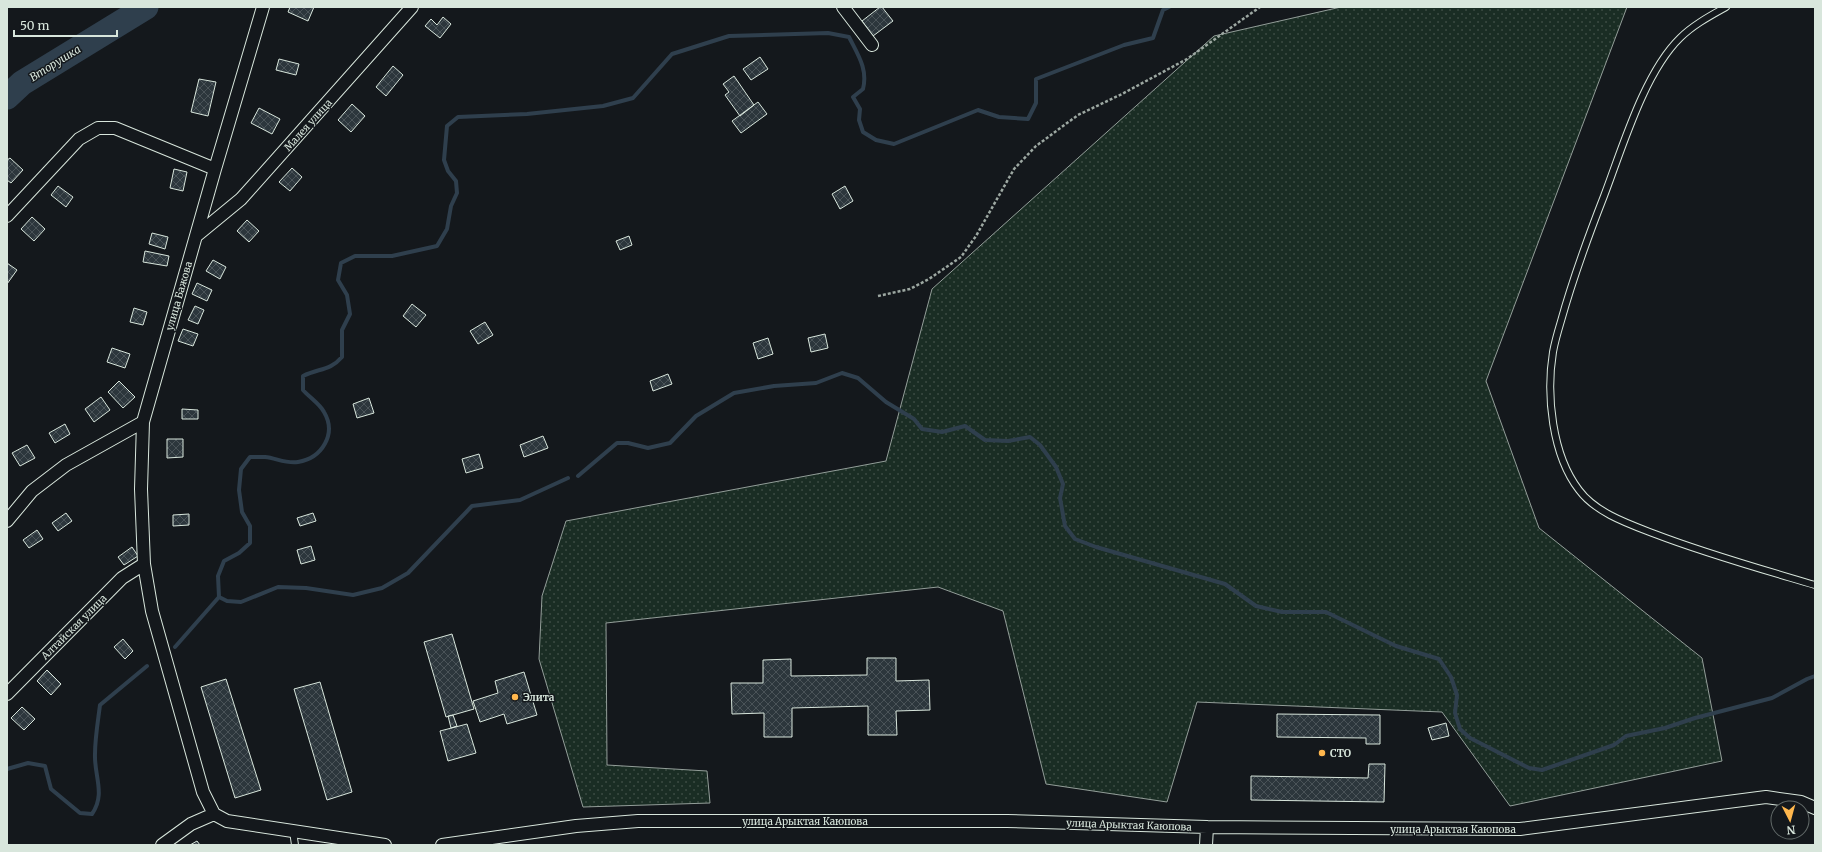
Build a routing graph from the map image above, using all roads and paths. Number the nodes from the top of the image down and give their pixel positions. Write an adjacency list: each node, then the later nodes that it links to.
1 (263, 7): 7 (street, улица Бажова)
2 (412, 7): 9 (street, Малея улица)
3 (843, 7): 6 (street)
4 (1260, 7): 10 (path)
5 (1726, 7): 14 (lane)
6 (872, 45)
7 (215, 169): 8 (street); 9 (street, улица Бажова)
8 (7, 216)
9 (196, 236): 11 (street, улица Бажова)
10 (878, 296)
11 (143, 422): 12 (street); 13 (street, улица Бажова)
12 (7, 521)
13 (144, 564): 15 (street, Алтайская улица); 17 (street, улица Бажова)
14 (1815, 585)
15 (7, 694)
16 (1815, 808): 18 (street, улица Арыктая Каюпова)
17 (214, 814): 19 (street); 21 (street)
18 (1207, 827): 24 (street, улица Арыктая Каюпова); 25 (street)
19 (293, 831): 20 (street); 22 (lane)
20 (347, 842): 23 (street)
21 (162, 845)
22 (295, 845)
23 (385, 845)
24 (450, 845)
25 (1206, 845)

